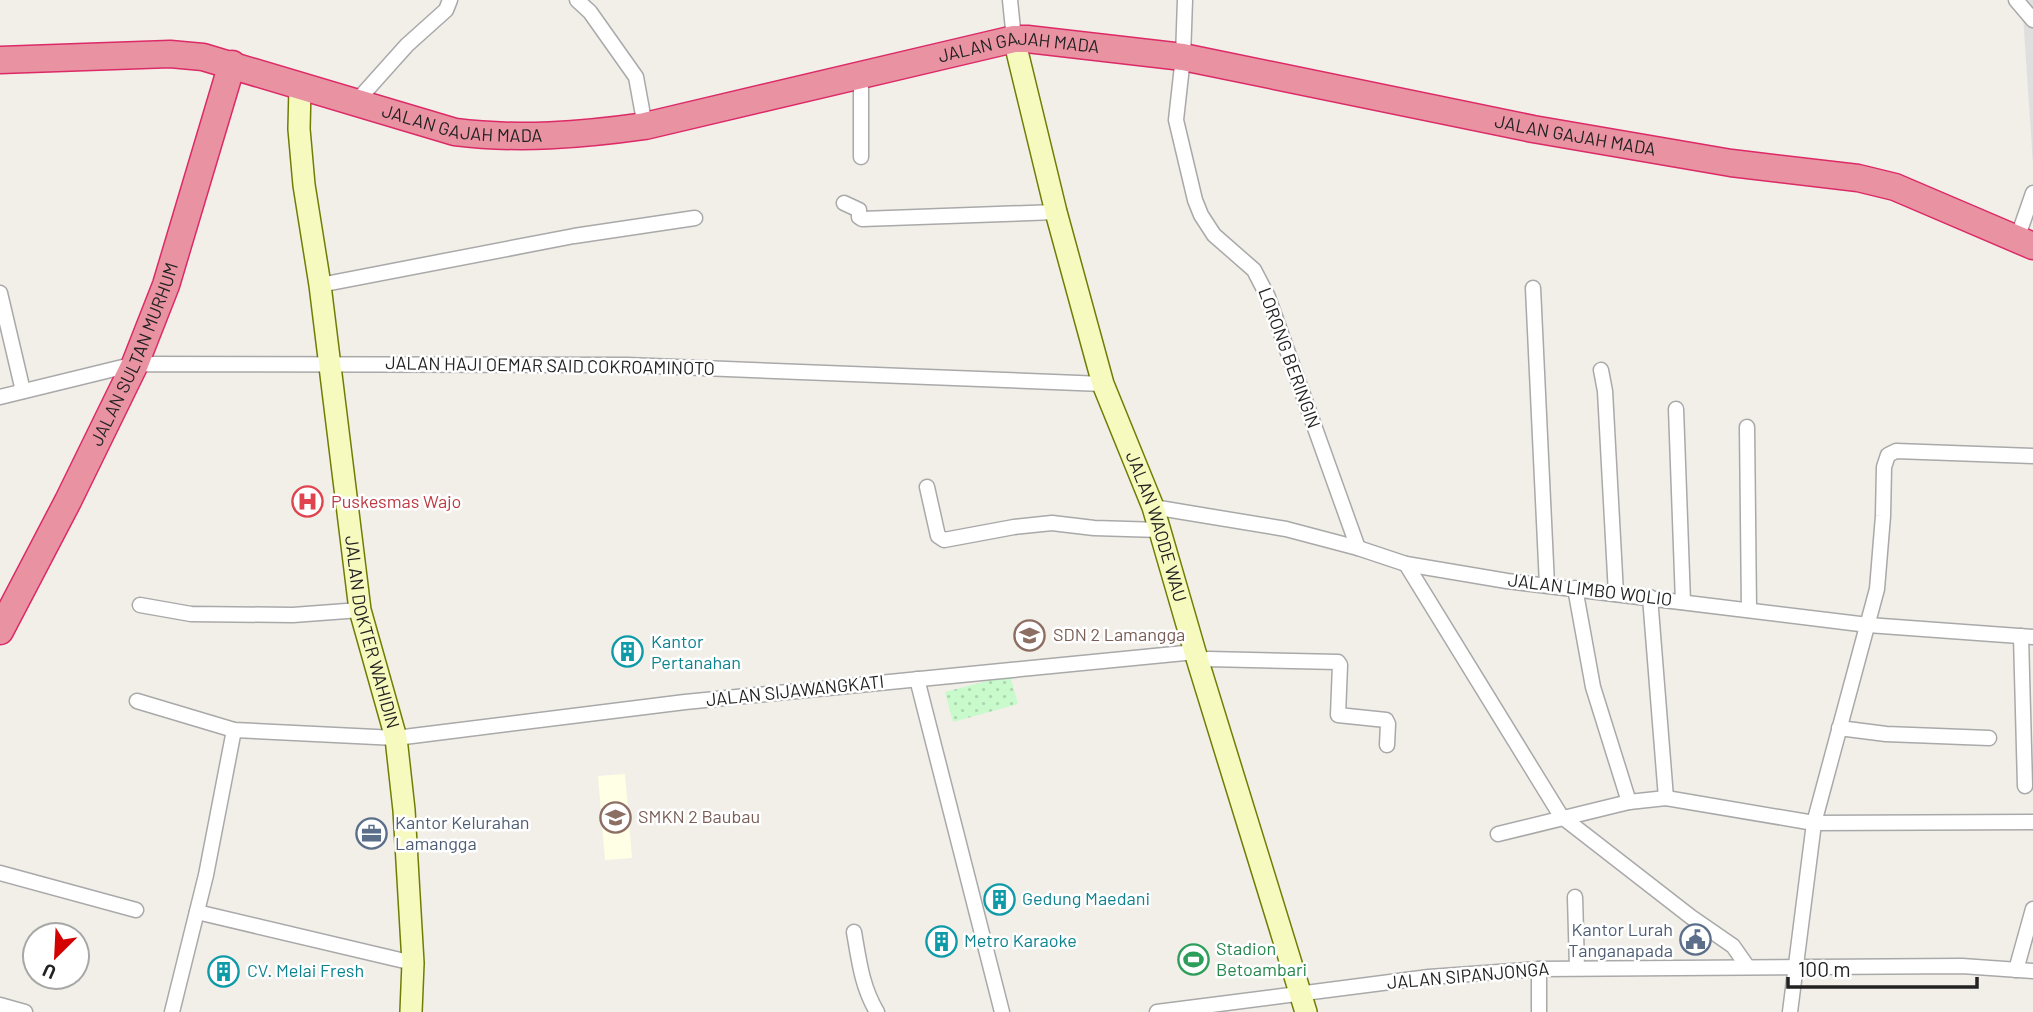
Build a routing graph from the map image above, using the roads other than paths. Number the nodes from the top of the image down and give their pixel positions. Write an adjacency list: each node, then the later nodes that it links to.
1 (450, 0): 13 (street)
2 (577, 0): 14 (street)
3 (1010, 0): 7 (street)
4 (1185, 0): 8 (street, LORONG BERINGIN)
5 (2018, 0): 6 (street)
6 (2033, 20)
7 (1014, 40): 8 (highway, JALAN GAJAH MADA); 11 (highway, JALAN GAJAH MADA); 18 (street, JALAN WAODE WAU)
8 (1183, 57): 20 (highway, JALAN GAJAH MADA); 36 (street, LORONG BERINGIN)
9 (0, 60): 10 (highway, JALAN GAJAH MADA)
10 (232, 64): 12 (highway, JALAN GAJAH MADA); 25 (highway, JALAN SULTAN MURHUM)
11 (861, 75): 14 (highway, JALAN GAJAH MADA); 15 (street)
12 (300, 87): 13 (highway, JALAN GAJAH MADA); 21 (street, JALAN DOKTER WAHIDIN)
13 (355, 103): 14 (highway, JALAN GAJAH MADA)
14 (645, 126)
15 (861, 158)
16 (2033, 193): 20 (street)
17 (844, 203): 18 (street)
18 (1056, 212): 27 (street, JALAN WAODE WAU)
19 (695, 218): 21 (street)
20 (2025, 243)
21 (320, 285): 24 (street, JALAN DOKTER WAHIDIN)
22 (1533, 288): 38 (street)
23 (0, 293): 28 (street)
24 (330, 363): 25 (street, JALAN HAJI OEMAR SAID COKROAMINOTO); 27 (street, JALAN HAJI OEMAR SAID COKROAMINOTO); 44 (street, JALAN DOKTER WAHIDIN)
25 (135, 364): 28 (street, JALAN HAJI OEMAR SAID COKROAMINOTO); 47 (highway, JALAN SULTAN MURHUM)
26 (1601, 370): 40 (street)
27 (1103, 384): 34 (street, JALAN WAODE WAU)
28 (23, 391): 29 (street, JALAN HAJI OEMAR SAID COKROAMINOTO)
29 (0, 397)
30 (1676, 409): 42 (street)
31 (1747, 427): 45 (street)
32 (2033, 456): 46 (street)
33 (927, 487): 35 (street)
34 (1153, 507): 35 (street, JALAN WAODE WAU); 36 (street, JALAN LIMBO WOLIO)
35 (1160, 530): 49 (street, JALAN WAODE WAU)
36 (1358, 548): 37 (street, JALAN LIMBO WOLIO)
37 (1406, 564): 38 (street, JALAN LIMBO WOLIO); 60 (street)
38 (1547, 585): 39 (street, JALAN LIMBO WOLIO)
39 (1575, 588): 40 (street, JALAN LIMBO WOLIO); 59 (street)
40 (1616, 594): 41 (street, JALAN LIMBO WOLIO)
41 (1650, 597): 42 (street, JALAN LIMBO WOLIO); 58 (street)
42 (1683, 602): 45 (street, JALAN LIMBO WOLIO)
43 (140, 606): 44 (street)
44 (360, 610): 54 (street, JALAN DOKTER WAHIDIN)
45 (1749, 610): 46 (street, JALAN LIMBO WOLIO)
46 (1868, 625): 48 (street, JALAN LIMBO WOLIO); 52 (street)
47 (0, 631)
48 (2027, 636): 57 (street)
49 (1196, 657): 50 (street, JALAN SIJAWANGKATI); 56 (street, JALAN SIJAWANGKATI); 77 (street, JALAN WAODE WAU)
50 (917, 679): 54 (street, JALAN SIJAWANGKATI); 83 (street)
51 (137, 701): 53 (street, JALAN SIJAWANGKATI)
52 (1839, 728): 55 (street); 62 (street)
53 (234, 730): 54 (street, JALAN SIJAWANGKATI); 68 (street)
54 (396, 738): 70 (street, JALAN DOKTER WAHIDIN)
55 (1989, 738)
56 (1387, 745)
57 (2025, 786)
58 (1666, 799): 59 (street); 62 (street)
59 (1629, 802): 60 (street)
60 (1562, 816): 63 (street); 71 (street)
61 (2033, 822): 62 (street)
62 (1814, 823): 72 (street)
63 (1498, 834)
64 (0, 873): 67 (street)
65 (1575, 897): 73 (street)
66 (2033, 909): 75 (street)
67 (135, 910)
68 (197, 912): 70 (street); 80 (street)
69 (854, 932): 82 (street)
70 (412, 963): 81 (street, JALAN DOKTER WAHIDIN)
71 (1747, 966): 72 (street, JALAN SIPANJONGA); 73 (street, JALAN SIPANJONGA)
72 (1795, 966): 75 (street, JALAN SIPANJONGA); 86 (street)
73 (1577, 968): 74 (street, JALAN SIPANJONGA)
74 (1539, 969): 77 (street, JALAN SIPANJONGA); 85 (street)
75 (2016, 971): 76 (street, JALAN SIPANJONGA)
76 (2033, 971)
77 (1303, 1002): 84 (street, JALAN SIPANJONGA)
78 (0, 1004): 79 (street)
79 (25, 1012)
80 (172, 1012)
81 (411, 1012)
82 (877, 1012)
83 (1002, 1012)
84 (1157, 1012)
85 (1539, 1012)
86 (1790, 1012)

